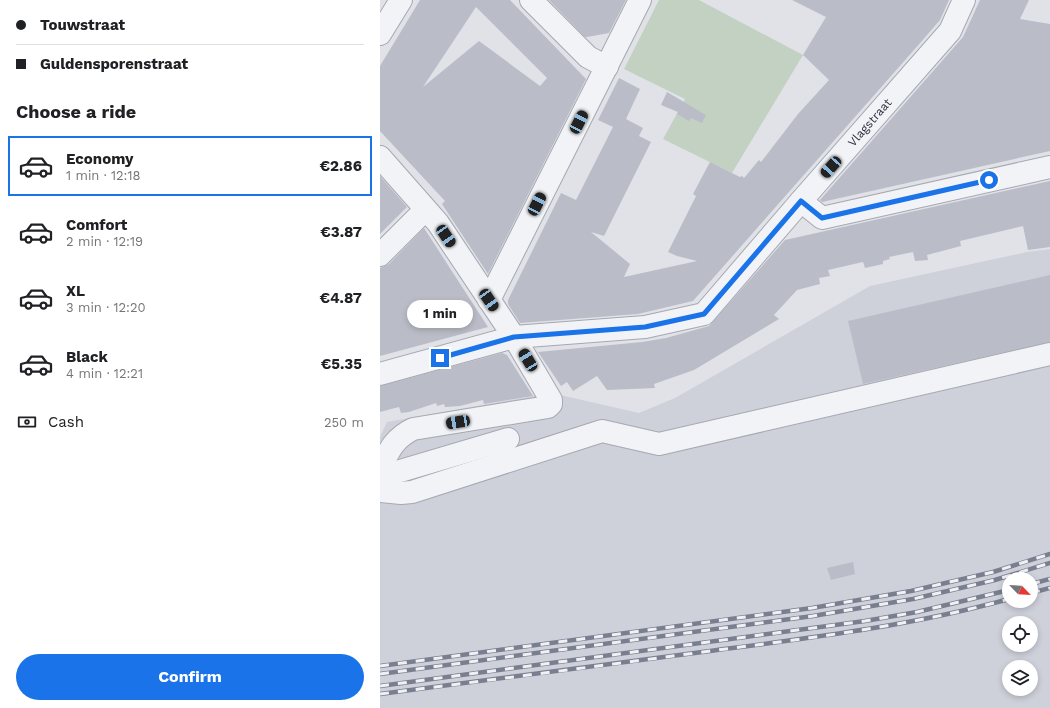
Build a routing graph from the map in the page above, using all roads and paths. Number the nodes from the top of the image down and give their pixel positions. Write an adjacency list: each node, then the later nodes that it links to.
1 (401, 0): 5 (street)
2 (530, 0): 6 (street)
3 (640, 0): 6 (street)
4 (964, 0): 9 (street, Vlagstraat)
5 (380, 34)
6 (606, 67): 12 (street)
7 (380, 157): 10 (street)
8 (1050, 167): 9 (street)
9 (801, 201): 13 (street, Vlagstraat)
10 (424, 210): 11 (street); 12 (street)
11 (380, 255)
12 (489, 300): 13 (street)
13 (514, 337): 15 (street, Vlagstraat); 17 (street)
14 (1050, 354): 19 (street)
15 (380, 374)
16 (508, 439): 18 (street)
17 (380, 469)
18 (380, 477)
19 (380, 491)

